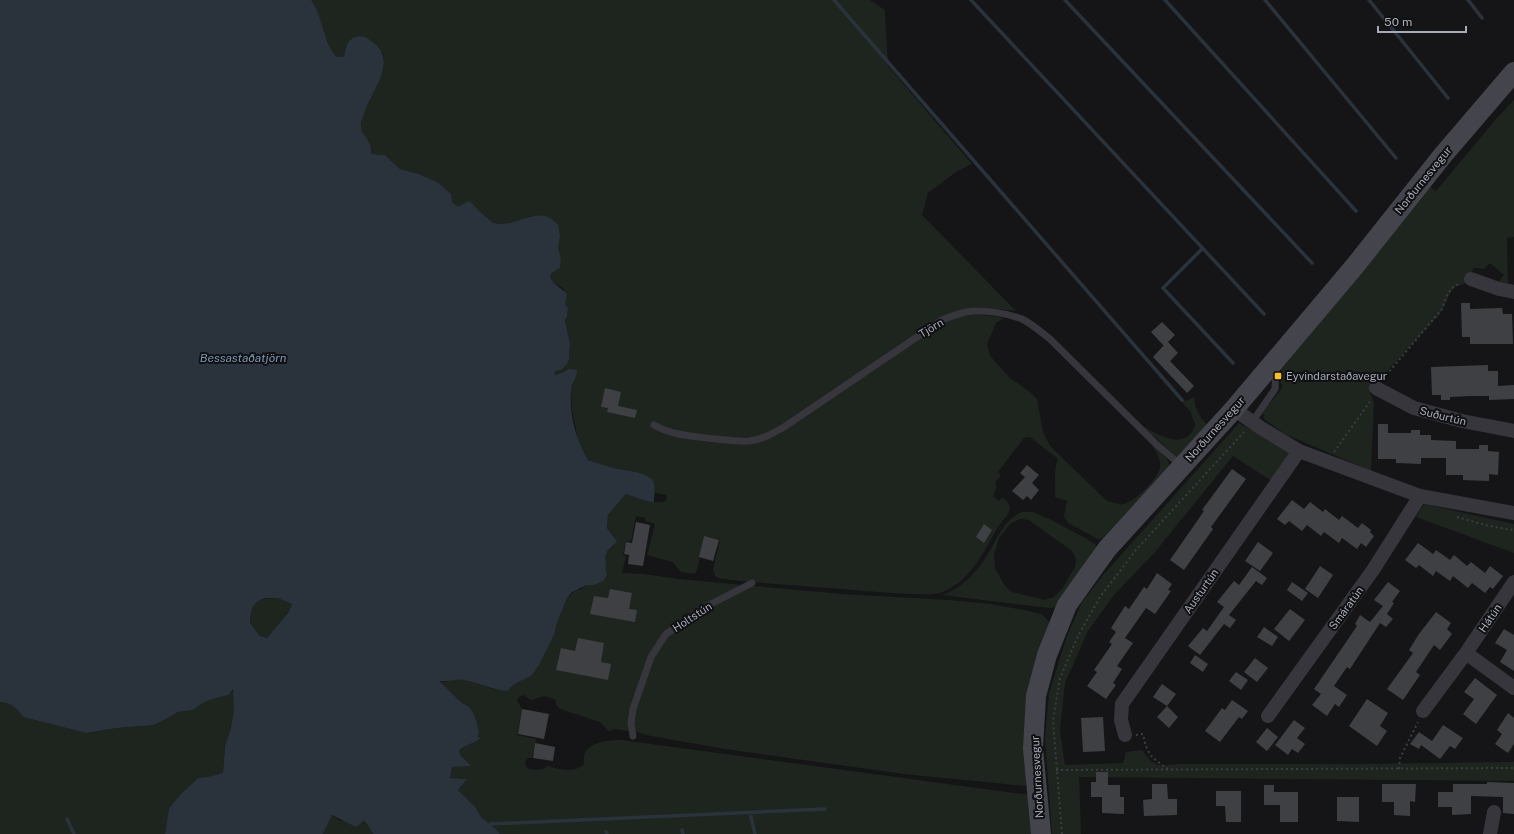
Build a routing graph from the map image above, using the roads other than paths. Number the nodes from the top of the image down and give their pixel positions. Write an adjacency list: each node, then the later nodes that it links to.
1 (1514, 72): 4 (street, Norðurnesvegur)
2 (1471, 279): 3 (street)
3 (1514, 292)
4 (1276, 359): 6 (street, Norðurnesvegur); 7 (lane)
5 (1376, 388): 9 (street, Suðurtún)
6 (1234, 409): 7 (street); 11 (street, Norðurnesvegur)
7 (1252, 422): 10 (street)
8 (654, 425): 11 (lane, Tjörn)
9 (1514, 431)
10 (1299, 451): 12 (street); 20 (street, Austurtún)
11 (1182, 467): 23 (street, Norðurnesvegur)
12 (1420, 496): 13 (street); 19 (street, Smáratún)
13 (1514, 513)
14 (1514, 582): 16 (street, Hátún)
15 (752, 583): 21 (lane, Holtstún)
16 (1466, 653): 17 (street); 18 (street, Hátún)
17 (1514, 688)
18 (1423, 711)
19 (1268, 716)
20 (1125, 735)
21 (634, 736)
22 (1494, 812): 24 (street)
23 (1041, 834)
24 (1490, 834)

